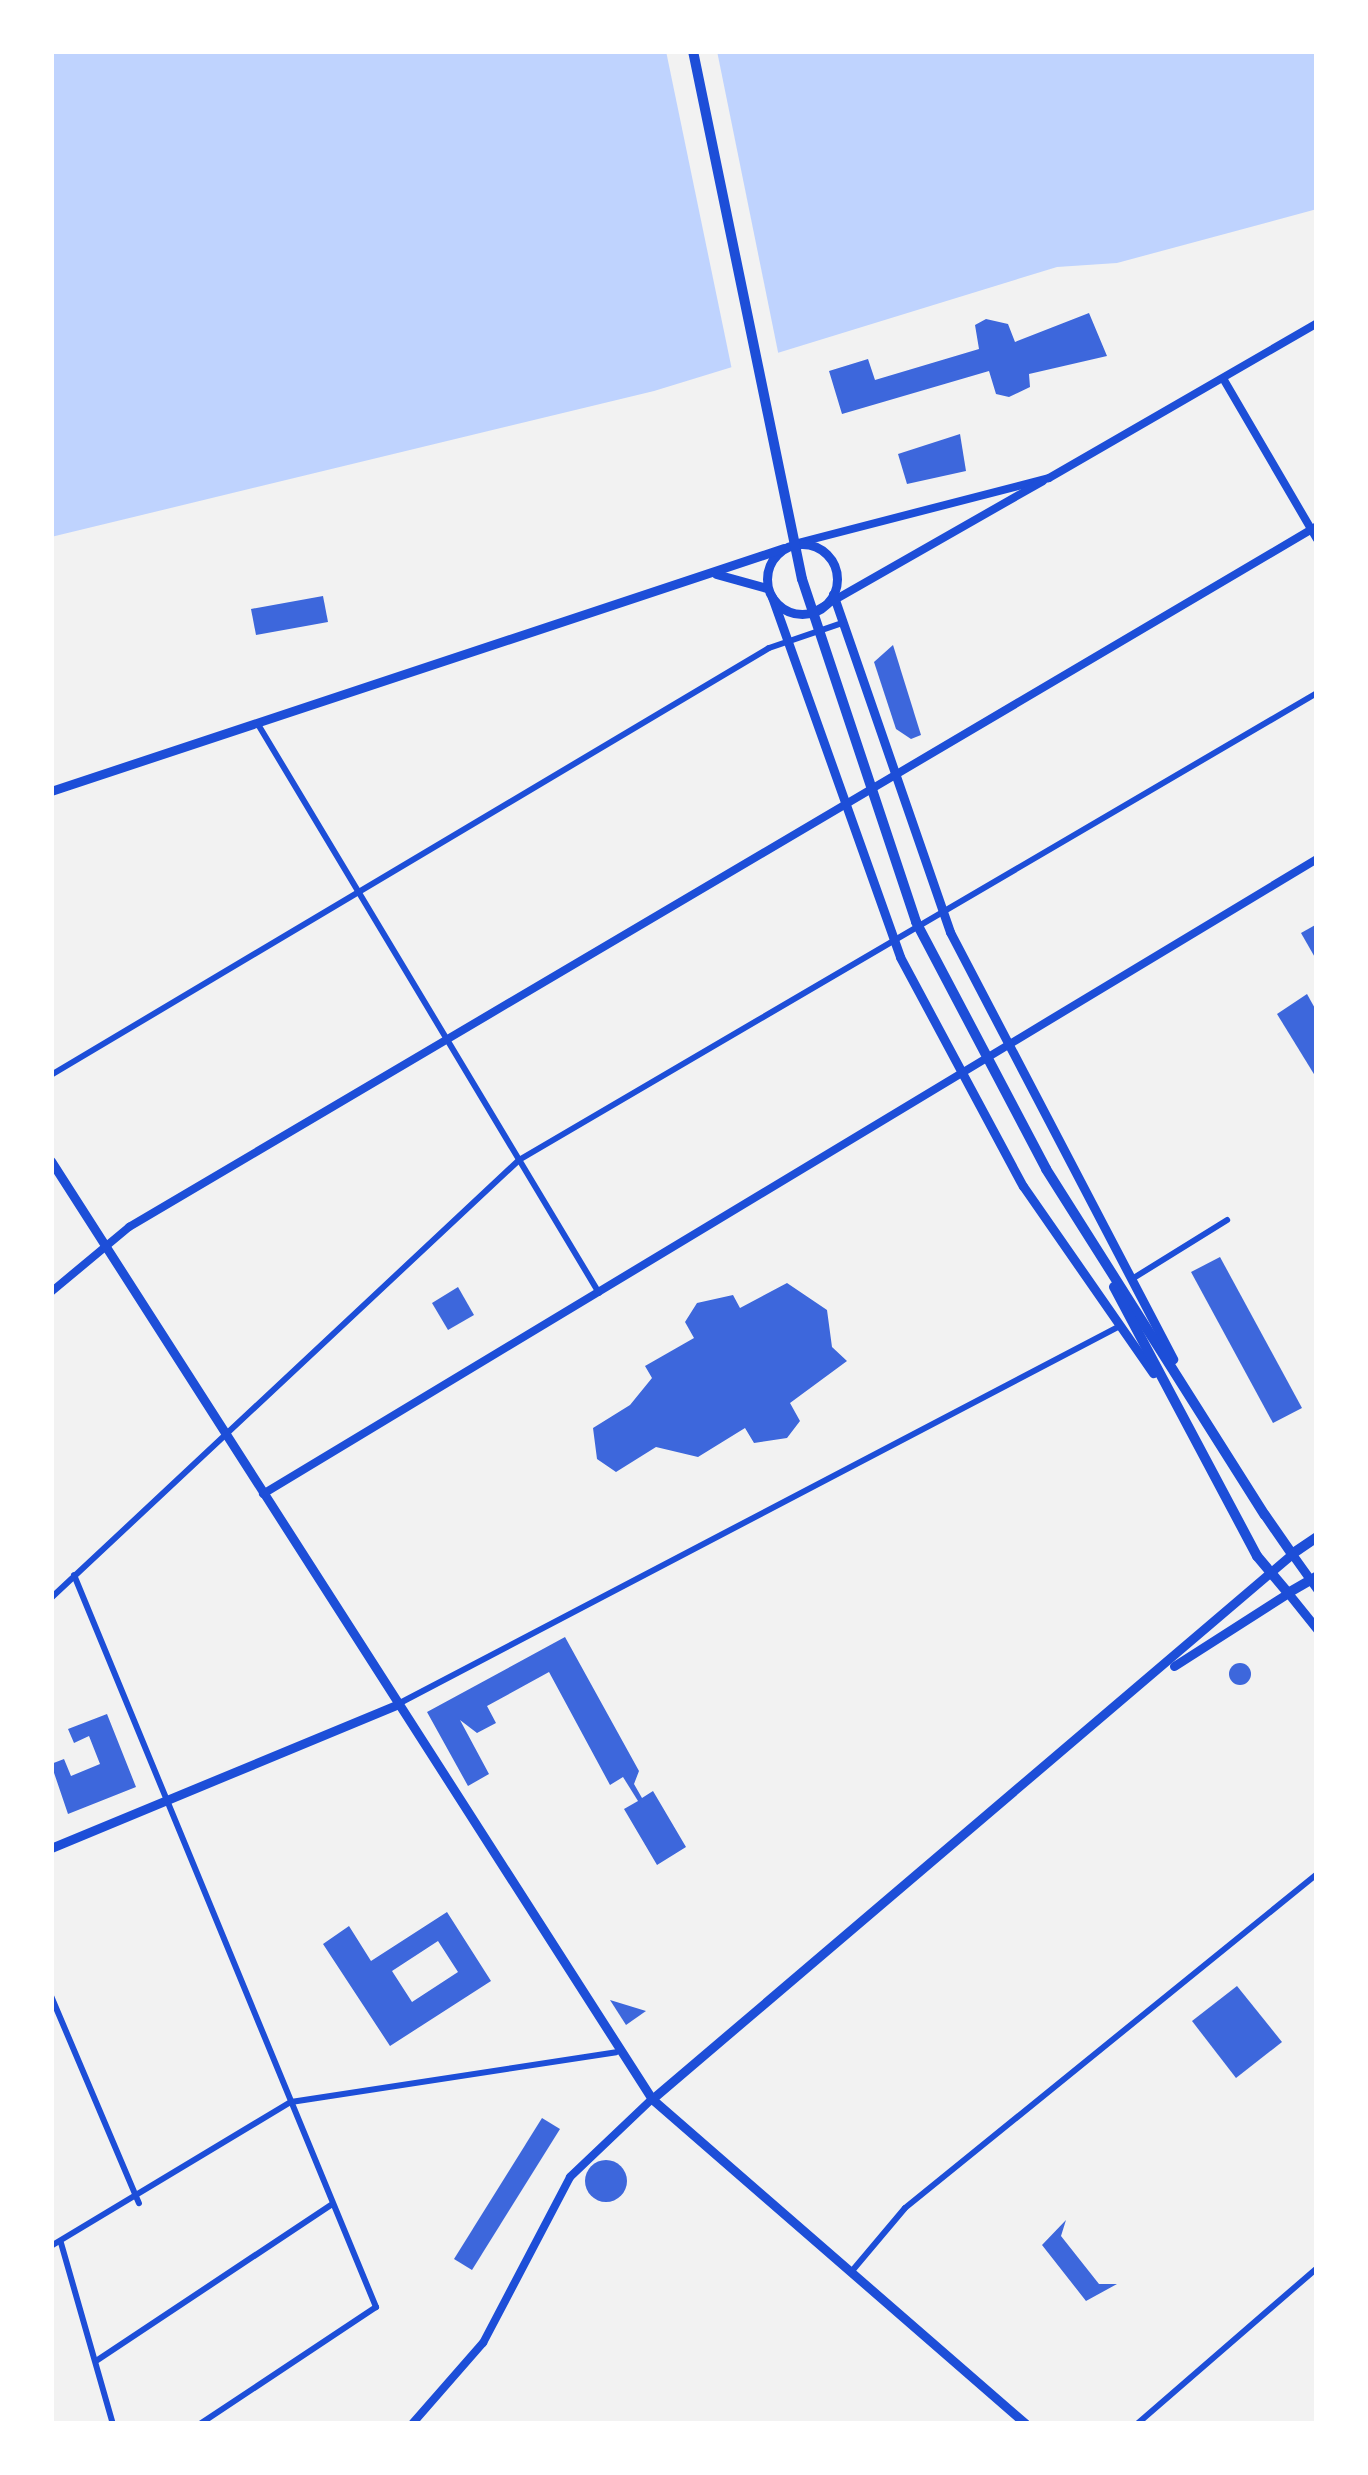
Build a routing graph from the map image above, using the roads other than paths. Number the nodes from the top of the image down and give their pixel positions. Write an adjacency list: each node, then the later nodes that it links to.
1 (693, 51): 30 (highway)
2 (1317, 323): 3 (street)
3 (1224, 380): 4 (street); 5 (street)
4 (1049, 478): 7 (street); 10 (street)
5 (1314, 528): 6 (street); 15 (street)
6 (1317, 539)
7 (789, 546): 8 (main road); 9 (main road); 10 (main road)
8 (699, 577): 9 (main road); 14 (main road)
9 (770, 593): 10 (main road); 12 (main road)
10 (835, 598): 11 (main road)
11 (842, 622): 12 (street); 15 (main road)
12 (785, 641): 17 (main road); 19 (street)
13 (1317, 693): 20 (street)
14 (260, 726): 16 (main road); 19 (street)
15 (891, 778): 17 (street); 20 (main road)
16 (51, 791)
17 (840, 808): 21 (main road); 22 (street)
18 (1317, 859): 23 (street)
19 (358, 892): 22 (street); 24 (street)
20 (942, 912): 21 (street); 23 (main road)
21 (893, 940): 25 (main road); 26 (street)
22 (445, 1040): 26 (street); 29 (street)
23 (1008, 1044): 25 (street); 31 (main road)
24 (51, 1075)
25 (962, 1076): 33 (street); 34 (main road)
26 (519, 1160): 33 (street); 37 (street)
27 (51, 1161): 29 (main road)
28 (1227, 1220): 31 (street)
29 (105, 1243): 32 (street); 37 (main road)
30 (1103, 1262): 35 (highway); 36 (highway)
31 (1132, 1279): 35 (main road)
32 (51, 1292)
33 (599, 1293): 38 (street)
34 (1118, 1327): 36 (main road); 48 (street)
35 (1173, 1359): 40 (highway)
36 (1153, 1373): 41 (highway)
37 (227, 1432): 38 (main road); 42 (street)
38 (263, 1494): 48 (main road)
39 (1317, 1538): 40 (highway)
40 (1292, 1554): 41 (main road); 43 (main road)
41 (1269, 1571): 44 (highway); 47 (main road)
42 (74, 1575): 45 (street); 49 (street)
43 (1315, 1582): 44 (highway)
44 (1288, 1593): 46 (main road); 47 (main road)
45 (51, 1598)
46 (1317, 1629)
47 (1155, 1679): 54 (main road)
48 (398, 1704): 49 (main road); 53 (main road)
49 (164, 1802): 50 (main road); 55 (street)
50 (51, 1848)
51 (1317, 1874): 61 (street)
52 (51, 1996): 56 (street)
53 (616, 2052): 54 (main road); 55 (street)
54 (652, 2098): 61 (main road); 65 (street)
55 (291, 2102): 56 (street); 57 (street)
56 (139, 2203): 58 (street)
57 (332, 2205): 62 (street); 64 (street)
58 (61, 2243): 59 (street); 62 (street)
59 (51, 2246)
60 (1317, 2269): 67 (street)
61 (852, 2271): 66 (main road)
62 (96, 2362): 63 (street)
63 (113, 2424)
64 (200, 2424)
65 (412, 2424)
66 (1026, 2424)
67 (1137, 2424)

